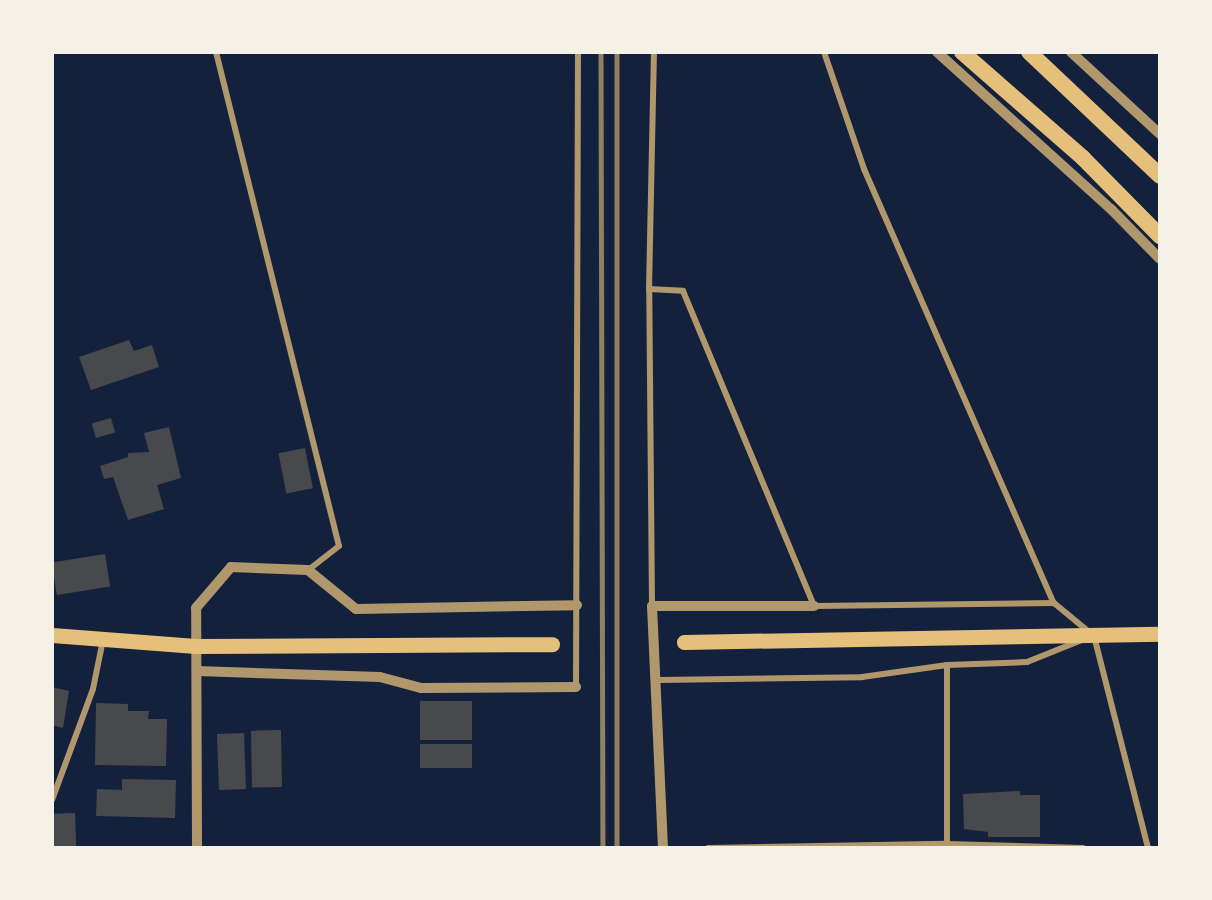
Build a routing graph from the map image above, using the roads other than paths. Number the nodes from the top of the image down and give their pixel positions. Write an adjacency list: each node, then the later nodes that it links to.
1 (216, 52): 14 (street)
2 (578, 52): 16 (street)
3 (654, 52): 13 (street)
4 (824, 52): 15 (street)
5 (937, 52): 12 (street)
6 (962, 52): 11 (highway)
7 (1029, 52): 10 (highway)
8 (1071, 52): 9 (street)
9 (1160, 134)
10 (1160, 176)
11 (1160, 237)
12 (1160, 259)
13 (649, 289): 17 (street); 18 (street)
14 (308, 570): 16 (street); 25 (street)
15 (1054, 603): 18 (street); 21 (street)
16 (577, 604): 29 (street)
17 (652, 606): 18 (street); 28 (street)
18 (814, 606)
19 (1160, 634): 21 (main road)
20 (52, 635): 22 (main road)
21 (1094, 636): 23 (main road); 26 (street); 36 (street)
22 (103, 639): 25 (main road); 30 (street)
23 (684, 642)
24 (552, 644): 25 (main road)
25 (196, 646): 27 (street)
26 (947, 665): 28 (street); 31 (street)
27 (197, 670): 29 (street); 32 (street)
28 (659, 680): 33 (street)
29 (576, 687)
30 (52, 800)
31 (947, 846): 34 (street); 35 (street)
32 (196, 848)
33 (663, 848)
34 (708, 848)
35 (1083, 848)
36 (1148, 848)

